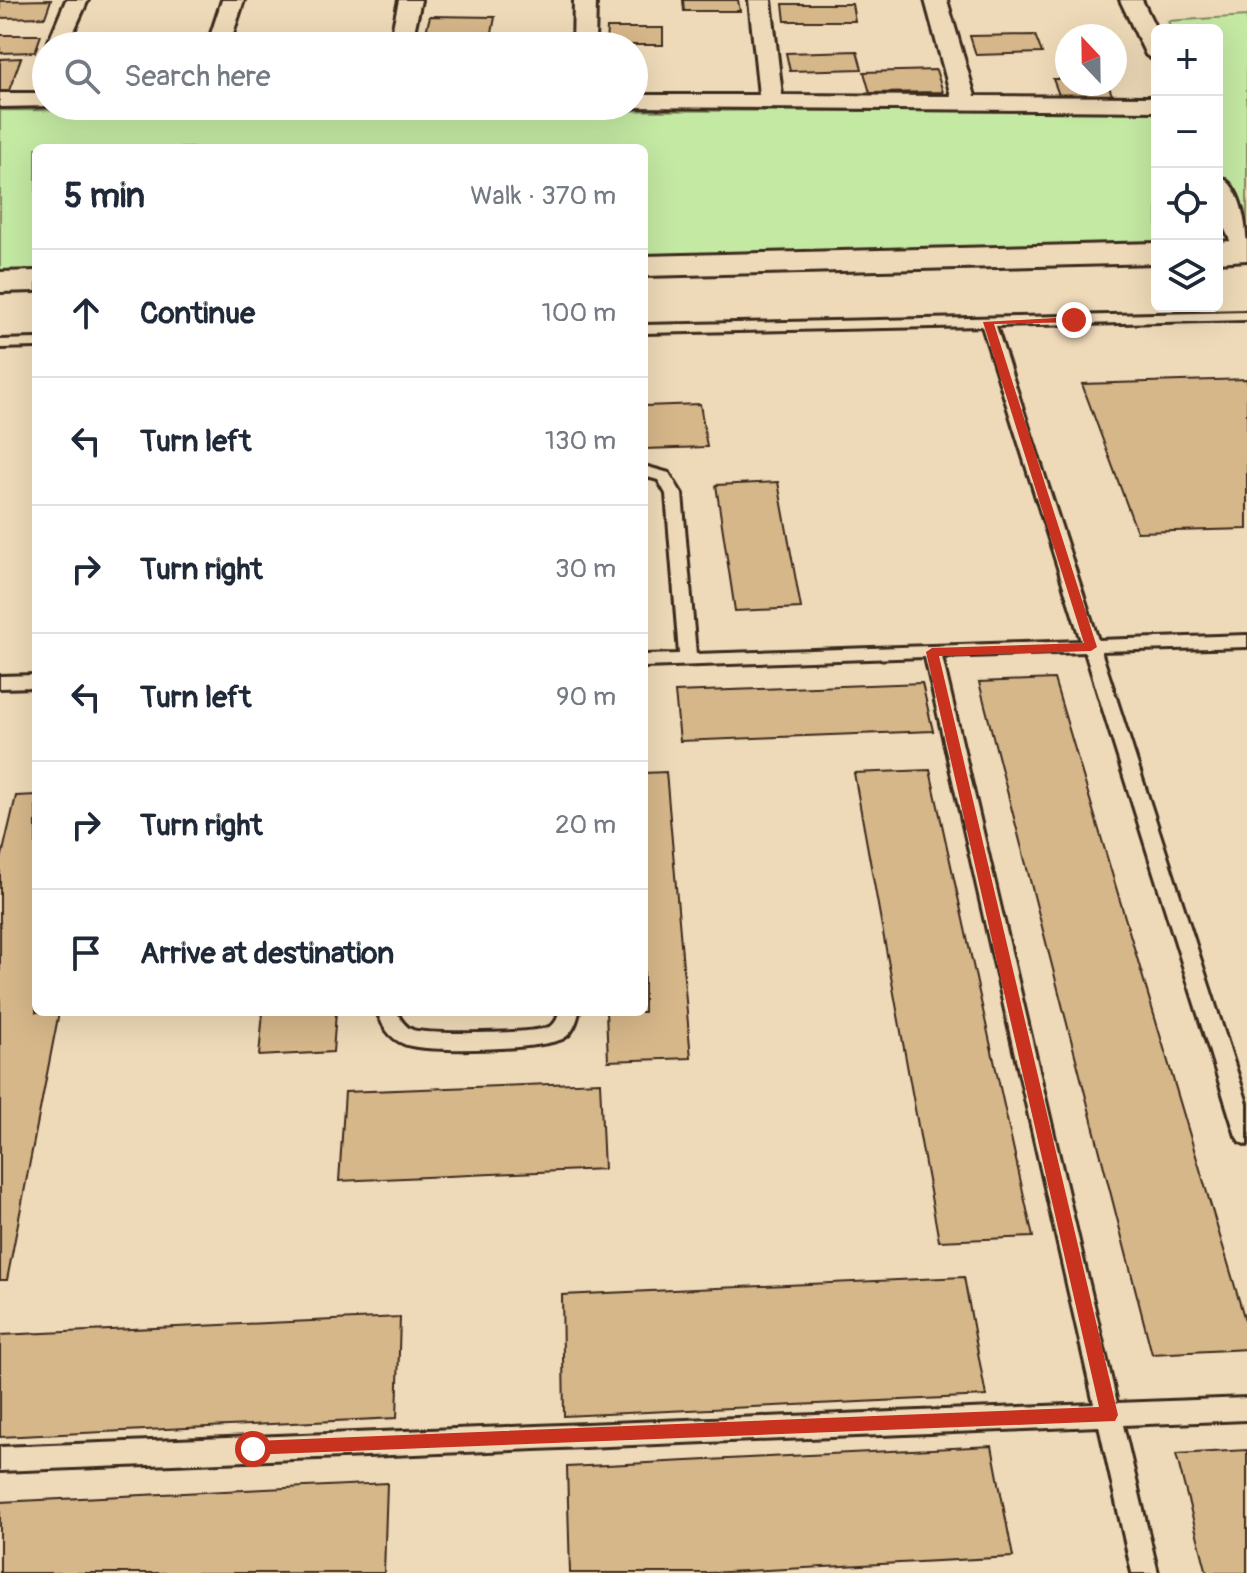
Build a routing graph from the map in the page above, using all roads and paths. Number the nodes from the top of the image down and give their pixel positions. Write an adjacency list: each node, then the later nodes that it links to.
1 (77, 0): 8 (street)
2 (233, 0): 9 (street)
3 (410, 0): 10 (street)
4 (585, 0): 11 (street)
5 (760, 0): 16 (street)
6 (936, 0): 17 (street)
7 (1131, 0): 12 (street)
8 (62, 32)
9 (223, 32)
10 (403, 32)
11 (584, 32)
12 (1151, 42)
13 (32, 94): 14 (street)
14 (0, 100)
15 (648, 102): 16 (street)
16 (771, 102): 17 (street)
17 (965, 103): 18 (street)
18 (1151, 104)
19 (1223, 197): 20 (street)
20 (1247, 250): 21 (street)
21 (1223, 252)
22 (1151, 253): 23 (street)
23 (648, 266)
24 (32, 281): 25 (street)
25 (0, 282)
26 (1247, 316): 27 (lane)
27 (988, 322): 28 (lane); 33 (lane)
28 (648, 329)
29 (32, 343): 30 (lane)
30 (0, 344)
31 (648, 472): 35 (lane)
32 (1247, 641): 33 (lane)
33 (1091, 647): 34 (lane); 41 (lane)
34 (932, 652): 35 (lane); 43 (lane)
35 (688, 660): 36 (lane)
36 (648, 661)
37 (32, 682): 38 (lane)
38 (2, 688)
39 (389, 1016): 40 (lane)
40 (568, 1016)
41 (1247, 1136)
42 (1247, 1409): 43 (lane)
43 (1109, 1415): 44 (lane); 45 (lane)
44 (0, 1459)
45 (1145, 1573)

